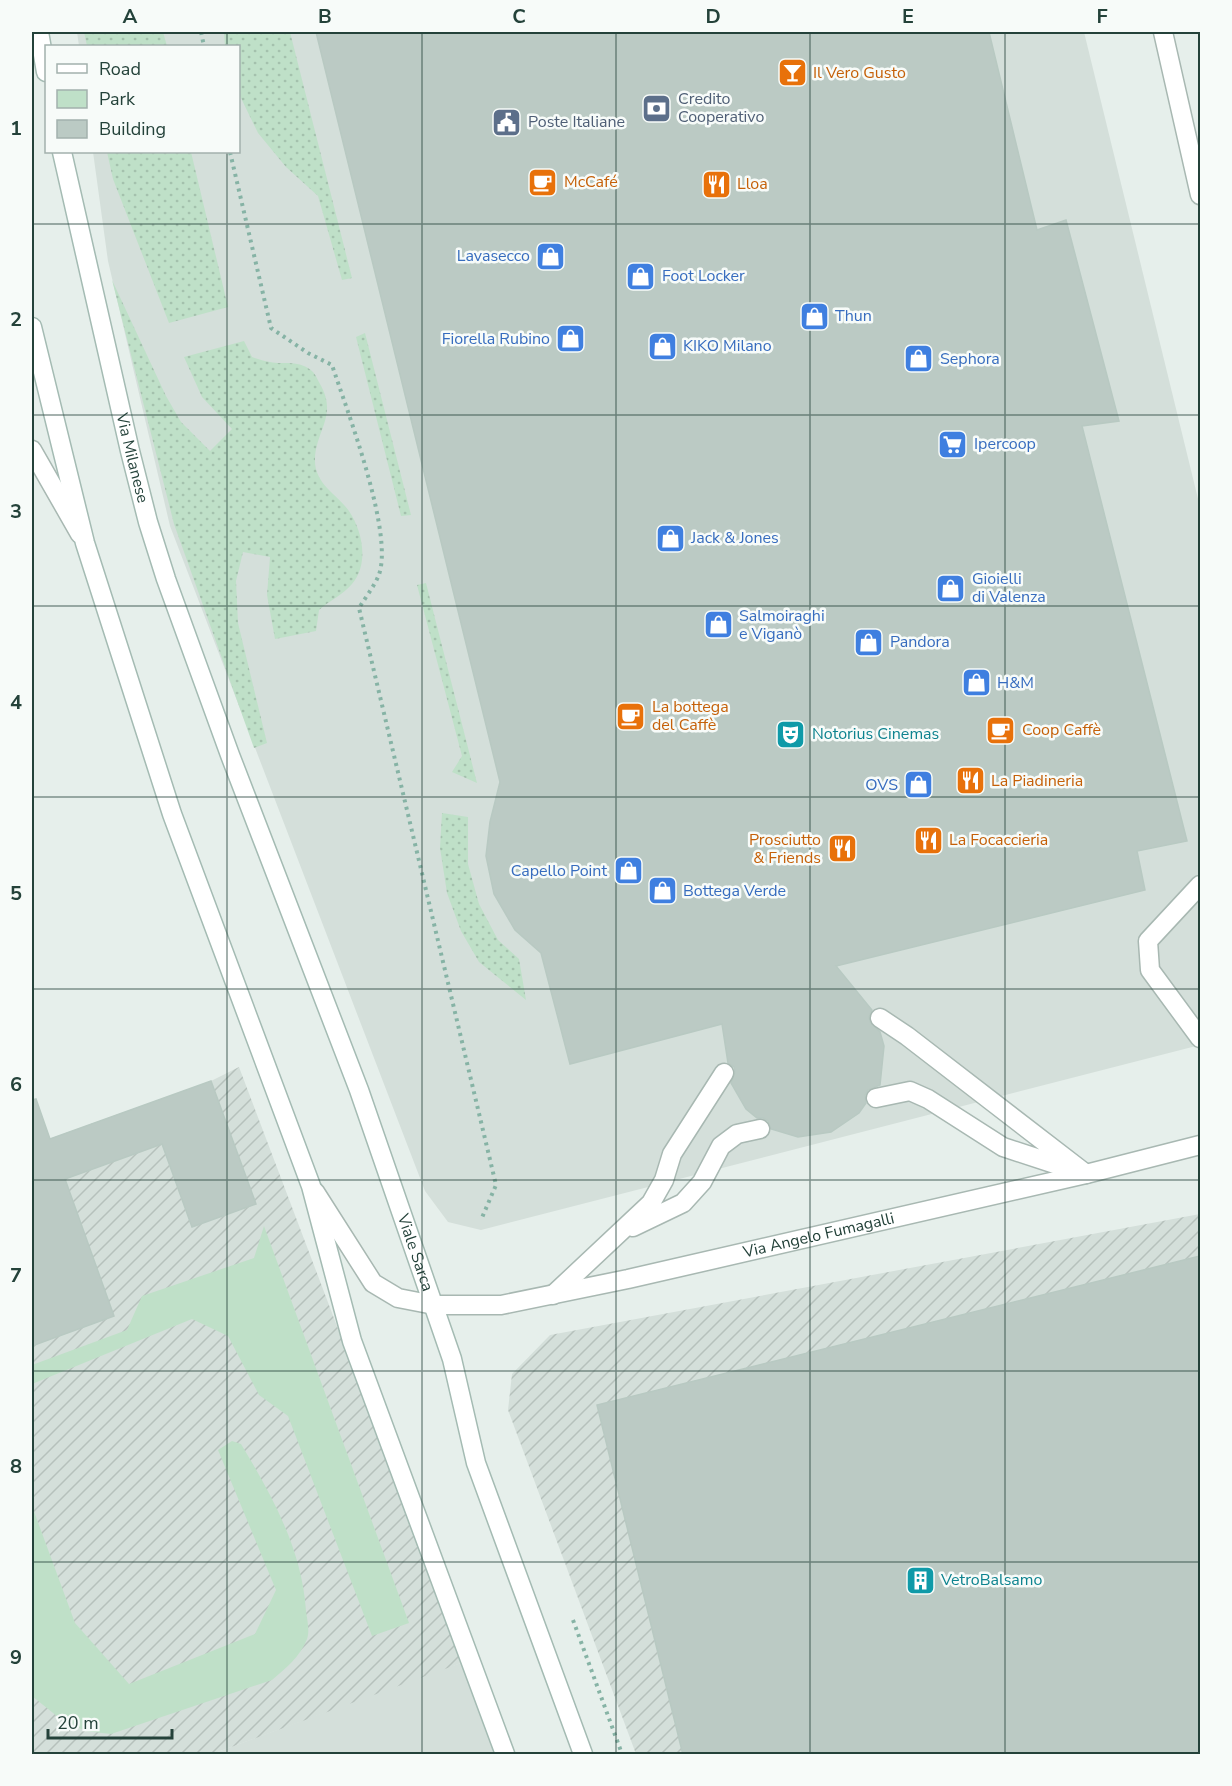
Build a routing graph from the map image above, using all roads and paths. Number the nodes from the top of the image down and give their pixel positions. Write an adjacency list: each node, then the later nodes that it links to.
1 (39, 32): 3 (street)
2 (1163, 32): 6 (street)
3 (45, 66)
4 (62, 153): 10 (street, Via Milanese)
5 (230, 153): 20 (path)
6 (1200, 195)
7 (32, 327): 9 (street)
8 (32, 450): 9 (street)
9 (85, 543): 19 (street)
10 (230, 755): 23 (street, Viale Sarca)
11 (1200, 885): 13 (street)
12 (879, 1018): 18 (street)
13 (1200, 1038)
14 (724, 1073): 21 (street)
15 (876, 1098): 18 (street)
16 (760, 1129): 21 (street)
17 (1200, 1145): 18 (street, Via Angelo Fumagalli)
18 (1086, 1174): 22 (street, Via Angelo Fumagalli)
19 (311, 1185): 23 (street, Via Angelo Fumagalli); 25 (street)
20 (481, 1220)
21 (620, 1233): 22 (street)
22 (553, 1295): 23 (street, Via Angelo Fumagalli)
23 (434, 1305): 26 (street, Viale Sarca)
24 (573, 1620): 27 (path)
25 (505, 1755)
26 (583, 1755)
27 (622, 1755)

